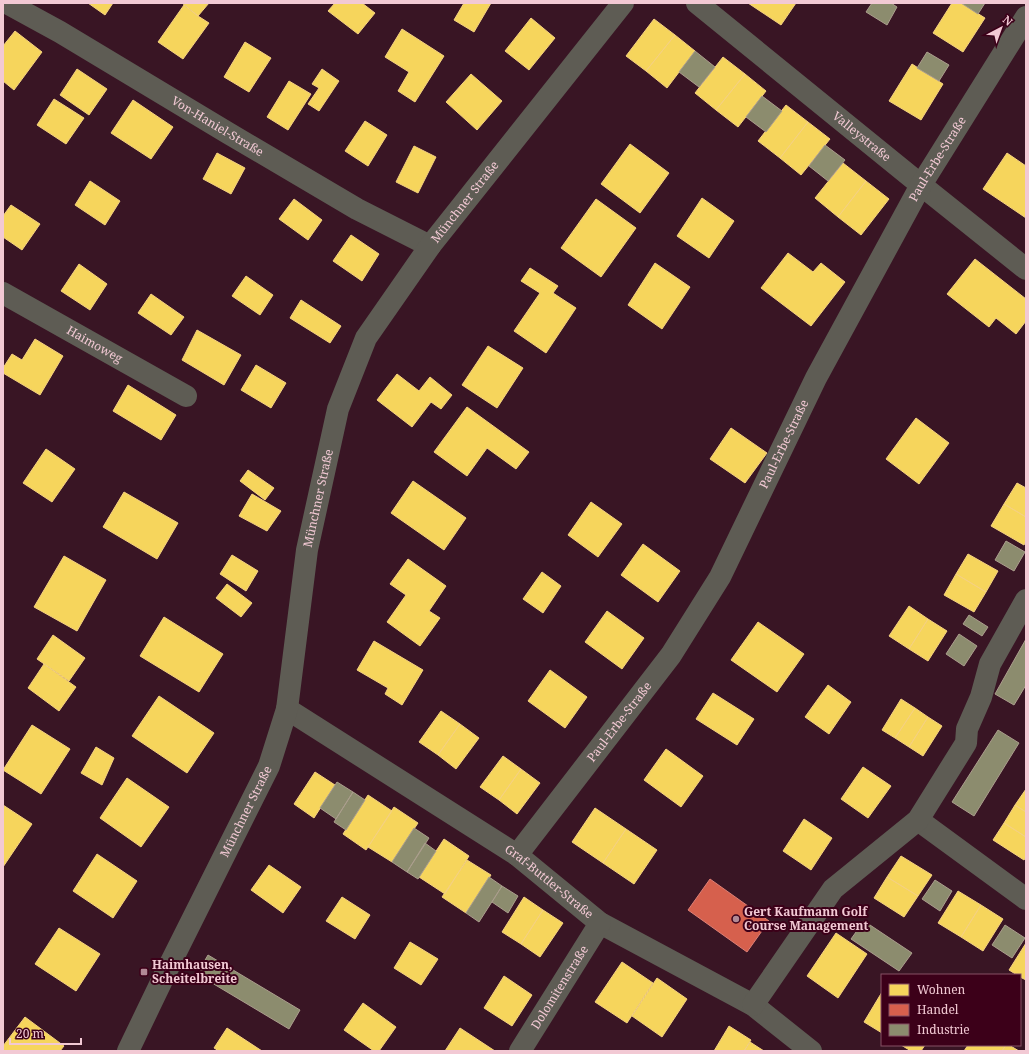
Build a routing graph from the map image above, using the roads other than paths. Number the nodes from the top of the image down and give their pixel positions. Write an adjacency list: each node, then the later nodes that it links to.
1 (7, 3): 6 (street, Von-Haniel-Straße)
2 (623, 3): 6 (street, Münchner Straße)
3 (697, 3): 5 (street, Valleystraße)
4 (1026, 17): 5 (street, Paul-Erbe-Straße)
5 (920, 185): 7 (street, Valleystraße); 13 (street, Paul-Erbe-Straße)
6 (430, 246): 11 (street, Münchner Straße)
7 (1026, 269)
8 (3, 293): 9 (street, Haimoweg)
9 (186, 396)
10 (1026, 600): 12 (street)
11 (287, 709): 13 (street, Graf-Buttler-Straße); 17 (street, Münchner Straße)
12 (918, 820): 14 (street); 16 (street)
13 (517, 855): 15 (street, Graf-Buttler-Straße)
14 (1026, 899)
15 (600, 923): 16 (street, Graf-Buttler-Straße); 18 (street, Dolomitenstraße)
16 (753, 1005): 19 (street, Graf-Buttler-Straße)
17 (128, 1051)
18 (520, 1051)
19 (811, 1051)

